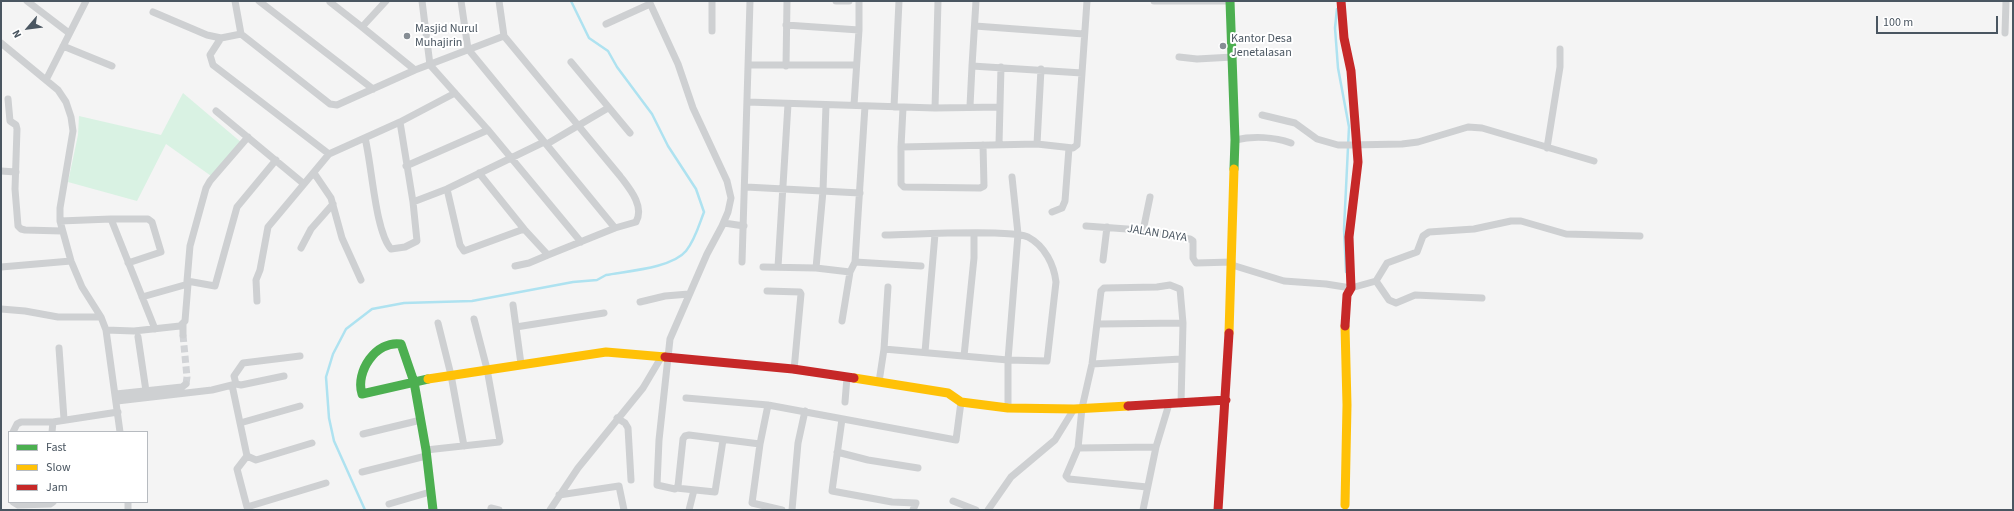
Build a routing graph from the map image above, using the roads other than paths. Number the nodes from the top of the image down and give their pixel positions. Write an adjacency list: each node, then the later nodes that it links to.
1 (27, 1): 32 (street)
2 (86, 1): 32 (street)
3 (236, 1): 34 (street)
4 (259, 1): 56 (street)
5 (330, 1): 29 (street)
6 (386, 1): 29 (street)
7 (422, 1): 45 (street)
8 (461, 1): 40 (street)
9 (499, 1): 36 (street)
10 (712, 1): 31 (street)
11 (750, 1): 46 (street)
12 (787, 1): 27 (street)
13 (836, 1): 14 (street)
14 (849, 1)
15 (859, 1): 30 (street)
16 (899, 1): 65 (street)
17 (938, 1): 69 (street)
18 (976, 1): 28 (street)
19 (1087, 1): 35 (street)
20 (1154, 1): 21 (street)
21 (1230, 1): 43 (street)
22 (1341, 1): 84 (street)
23 (2006, 1): 33 (street)
24 (650, 3): 26 (street); 110 (street)
25 (153, 12): 37 (street)
26 (606, 24)
27 (786, 25): 30 (street); 48 (street)
28 (975, 26): 35 (street); 50 (street)
29 (362, 27): 53 (street)
30 (859, 30): 49 (street)
31 (712, 31)
32 (69, 33): 39 (street)
33 (2005, 33)
34 (241, 34): 37 (street); 56 (street)
35 (1084, 34): 54 (street)
36 (504, 36): 40 (street); 73 (street)
37 (221, 38): 88 (street)
38 (1, 43): 55 (street)
39 (63, 46): 47 (street); 55 (street)
40 (468, 49): 45 (street); 79 (street)
41 (1560, 49): 87 (street)
42 (1179, 57): 43 (street)
43 (1233, 57): 78 (street)
44 (571, 62): 67 (street)
45 (430, 65): 53 (street); 57 (street)
46 (749, 65): 48 (street); 59 (street)
47 (112, 66)
48 (786, 66): 49 (street)
49 (856, 66): 62 (street)
50 (972, 66): 51 (street); 64 (street)
51 (1001, 66): 52 (street); 66 (street)
52 (1042, 69): 54 (street); 82 (street)
53 (415, 70): 56 (street)
54 (1082, 73): 86 (street)
55 (46, 80): 109 (street)
56 (373, 89)
57 (455, 93): 72 (street); 74 (street)
58 (8, 99): 94 (street)
59 (747, 102): 60 (street); 99 (street)
60 (788, 104): 61 (street); 101 (street)
61 (826, 105): 62 (street); 102 (street)
62 (854, 105): 63 (street)
63 (864, 106): 65 (street); 103 (street)
64 (970, 106): 66 (street); 69 (street)
65 (894, 107): 68 (street)
66 (1000, 107): 81 (street)
67 (608, 108): 73 (street); 75 (street)
68 (902, 108): 69 (street); 85 (street)
69 (935, 108)
70 (216, 110): 76 (street)
71 (1262, 115): 84 (street)
72 (400, 122): 77 (street); 92 (street)
73 (577, 125): 79 (street); 114 (street)
74 (488, 130): 89 (street); 92 (street)
75 (630, 133)
76 (248, 138): 90 (street); 90 (street)
77 (365, 138): 88 (street); 105 (street)
78 (1236, 140): 80 (street); 131 (street)
79 (546, 143): 89 (street); 114 (street)
80 (1291, 143)
81 (998, 144): 82 (street); 83 (street)
82 (1037, 144): 86 (street)
83 (983, 145): 85 (street); 85 (street)
84 (1354, 145): 87 (street); 142 (street)
85 (901, 147)
86 (1069, 148): 107 (street)
87 (1546, 148): 91 (street)
88 (329, 154): 95 (street)
89 (512, 158): 96 (street); 123 (street)
90 (276, 160): 98 (street)
91 (1594, 161)
92 (406, 166): 105 (street)
93 (1, 171): 94 (street)
94 (16, 172): 116 (street)
95 (314, 172): 98 (street); 106 (street)
96 (479, 173): 100 (street); 115 (street)
97 (1012, 177): 120 (street)
98 (304, 184): 147 (street)
99 (746, 187): 101 (street); 111 (street)
100 (448, 189): 105 (street); 115 (street)
101 (784, 189): 102 (street); 136 (street)
102 (823, 191): 103 (street); 137 (street)
103 (860, 193): 129 (street)
104 (1150, 197): 117 (street)
105 (413, 202)
106 (333, 204): 124 (street); 139 (street)
107 (1052, 212)
108 (111, 219): 109 (street); 130 (street); 130 (street)
109 (60, 221): 116 (street)
110 (724, 223): 111 (street); 144 (street)
111 (744, 226): 128 (street)
112 (1086, 226): 113 (street, JALAN DAYA)
113 (1107, 227): 117 (street, JALAN DAYA); 126 (street)
114 (615, 228): 123 (street)
115 (524, 229): 125 (street)
116 (62, 231): 127 (street)
117 (1143, 232): 131 (street, JALAN DAYA)
118 (974, 233): 119 (street); 120 (street); 169 (street)
119 (935, 234): 121 (street); 166 (street)
120 (1018, 234): 171 (street); 171 (street)
121 (885, 235)
122 (1640, 236): 140 (street)
123 (581, 242): 125 (street)
124 (301, 248)
125 (548, 255): 132 (street)
126 (1103, 260)
127 (71, 261): 134 (street); 152 (street)
128 (742, 262)
129 (855, 262): 133 (street); 138 (street)
130 (128, 263): 145 (street)
131 (1232, 263): 142 (street); 186 (street)
132 (515, 266)
133 (921, 266)
134 (1, 267)
135 (763, 267): 136 (street)
136 (778, 267): 137 (street)
137 (816, 268): 138 (street)
138 (850, 272): 154 (street)
139 (361, 280)
140 (1376, 281): 142 (street); 146 (street)
141 (888, 287): 165 (street)
142 (1351, 288): 229 (street)
143 (766, 291): 175 (street)
144 (689, 294): 148 (street); 168 (street)
145 (142, 297): 157 (street); 160 (street)
146 (1482, 298)
147 (257, 301)
148 (640, 302)
149 (513, 305): 159 (street)
150 (1, 309): 152 (street)
151 (604, 313): 159 (street)
152 (101, 317): 161 (street)
153 (474, 319): 174 (street)
154 (842, 321)
155 (438, 323): 177 (street)
156 (1183, 323): 158 (street); 158 (street); 170 (street)
157 (183, 324): 160 (street); 162 (street)
158 (1098, 324): 173 (street)
159 (516, 327): 172 (street)
160 (155, 329): 161 (street)
161 (106, 330): 184 (street)
162 (183, 335)
163 (138, 337): 183 (street)
164 (59, 348): 198 (street)
165 (884, 349): 166 (street); 180 (street)
166 (925, 352): 169 (street)
167 (300, 356): 182 (street)
168 (666, 356): 172 (street); 175 (street); 197 (street); 221 (street)
169 (964, 356): 171 (street)
170 (1181, 359): 173 (street); 190 (street)
171 (1008, 360): 193 (street)
172 (521, 364): 174 (street)
173 (1092, 364): 194 (street)
174 (487, 368): 177 (street); 210 (street)
175 (794, 370): 178 (street)
176 (284, 376): 182 (street)
177 (451, 376): 179 (street); 210 (street)
178 (847, 377): 180 (street); 187 (street)
179 (414, 382): 179 (street); 200 (street)
180 (879, 382): 188 (street)
181 (186, 384): 183 (street)
182 (234, 384): 184 (street); 202 (street)
183 (146, 391): 184 (street)
184 (116, 398): 196 (street)
185 (686, 398): 191 (street)
186 (1226, 400): 190 (street); 242 (street)
187 (845, 402)
188 (961, 402): 193 (street); 199 (street)
189 (1169, 404): 190 (street); 194 (street); 211 (street)
190 (1181, 404)
191 (768, 405): 195 (street); 209 (street)
192 (300, 406): 202 (street)
193 (1008, 408): 194 (street)
194 (1078, 408): 212 (street); 240 (street)
195 (805, 411): 199 (street); 237 (street)
196 (118, 412): 198 (street); 205 (street)
197 (617, 418): 218 (street); 224 (street)
198 (64, 419): 201 (street)
199 (842, 419): 213 (street)
200 (421, 420): 206 (street); 214 (street)
201 (52, 422): 203 (street); 204 (street)
202 (240, 423): 215 (street)
203 (14, 431)
204 (52, 431)
205 (120, 431)
206 (363, 434)
207 (723, 440): 209 (street); 221 (street); 222 (street)
208 (312, 443): 215 (street)
209 (760, 444): 236 (street)
210 (464, 446): 214 (street)
211 (1156, 447): 212 (street); 220 (street)
212 (1078, 448): 220 (street)
213 (837, 452): 216 (street); 238 (street)
214 (426, 453): 217 (street); 223 (street)
215 (247, 456): 219 (street)
216 (918, 468)
217 (362, 472)
218 (632, 480)
219 (326, 483)
220 (1147, 487): 241 (street)
221 (676, 488): 222 (street)
222 (694, 490): 235 (street)
223 (430, 492): 228 (street); 231 (street)
224 (559, 495): 233 (street); 234 (street)
225 (953, 501): 239 (street)
226 (15, 503): 227 (street)
227 (52, 503)
228 (389, 504)
229 (1345, 505)
230 (491, 508): 232 (street)
231 (433, 510)
232 (499, 510)
233 (550, 510)
234 (624, 510)
235 (689, 510)
236 (782, 510)
237 (792, 510)
238 (913, 510)
239 (976, 510)
240 (988, 510)
241 (1143, 510)
242 (1218, 510)

